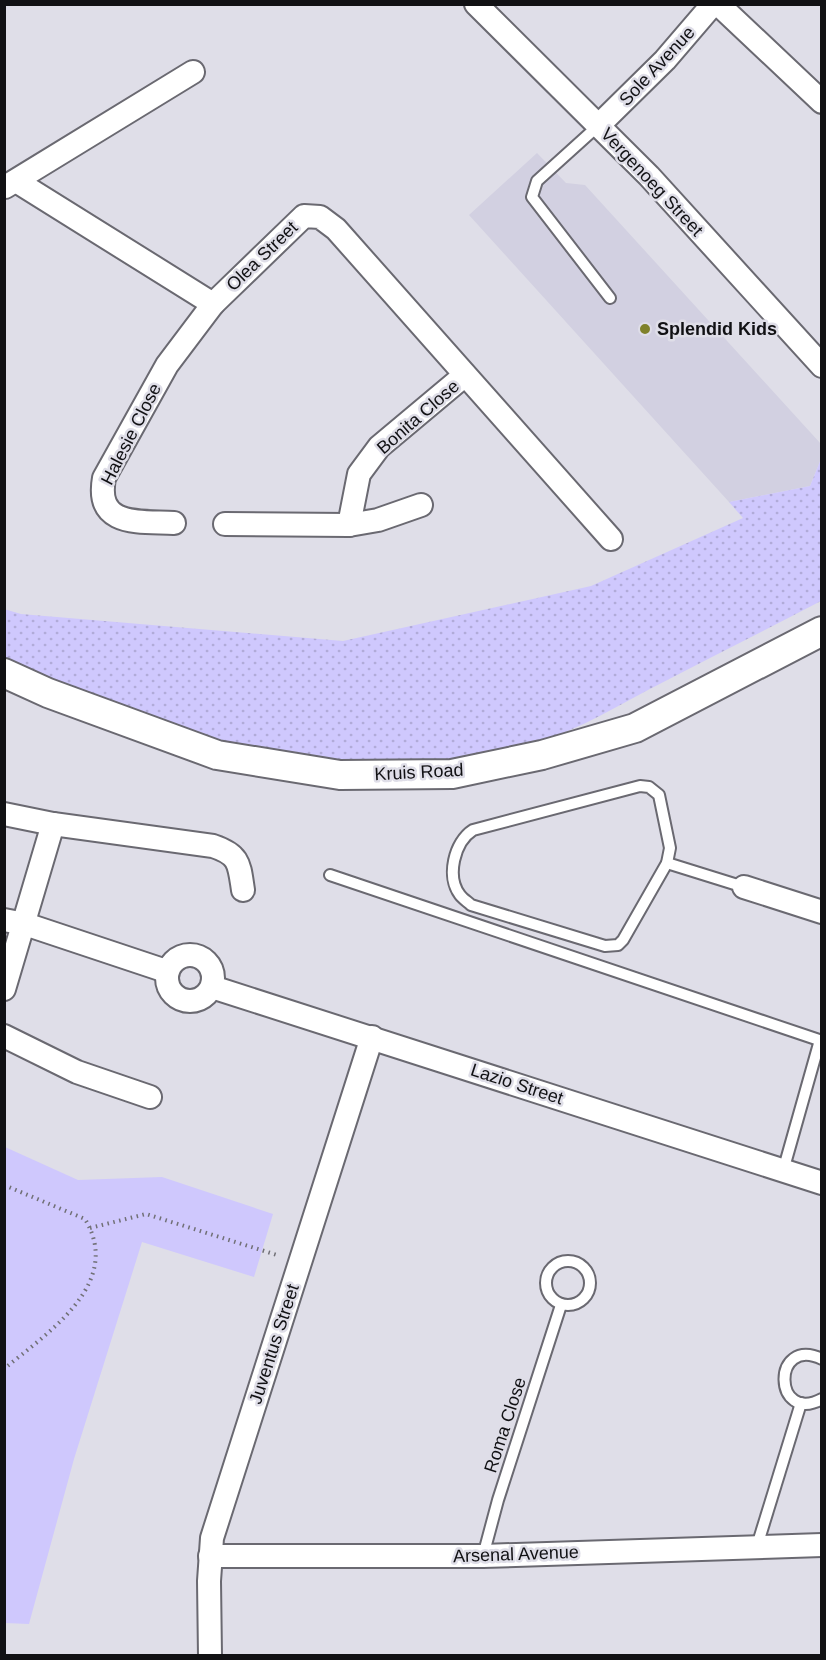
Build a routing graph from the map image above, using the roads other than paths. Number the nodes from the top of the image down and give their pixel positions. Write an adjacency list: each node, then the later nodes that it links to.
1 (476, 4): 6 (street, Vergenoeg Street)
2 (713, 4): 6 (street, Sole Avenue)
3 (718, 4): 5 (street)
4 (193, 72): 7 (street, Olea Street)
5 (822, 102)
6 (599, 125): 8 (lane); 10 (street, Vergenoeg Street)
7 (10, 185): 9 (street, Olea Street)
8 (610, 298)
9 (213, 304): 11 (street, Olea Street); 13 (street, Halesie Close)
10 (822, 366)
11 (465, 375): 15 (street, Bonita Close); 16 (street, Olea Street)
12 (421, 505): 15 (street)
13 (174, 523)
14 (225, 524): 15 (street)
15 (349, 525)
16 (611, 539)
17 (822, 631): 18 (street, Kruis Road)
18 (4, 673)
19 (4, 814): 20 (street)
20 (53, 824): 24 (street); 26 (street)
21 (667, 862): 21 (lane); 23 (lane)
22 (330, 875): 32 (lane)
23 (744, 887): 25 (street)
24 (243, 890)
25 (822, 912)
26 (15, 922): 27 (street); 29 (street)
27 (166, 972): 28 (street); 28 (street)
28 (212, 987): 31 (street, Lazio Street)
29 (4, 989)
30 (4, 1036): 33 (street)
31 (372, 1037): 34 (street, Lazio Street); 42 (street, Juventus Street)
32 (821, 1041): 34 (lane)
33 (150, 1097)
34 (783, 1171): 35 (street, Lazio Street)
35 (822, 1183)
36 (561, 1305): 36 (lane); 43 (lane, Roma Close)
37 (822, 1359): 39 (lane)
38 (822, 1399): 39 (lane)
39 (801, 1403): 41 (lane)
40 (822, 1545): 41 (street, Arsenal Avenue)
41 (757, 1546): 43 (street, Arsenal Avenue)
42 (210, 1556): 43 (street, Arsenal Avenue); 44 (street, Juventus Street)
43 (483, 1556)
44 (210, 1656)

